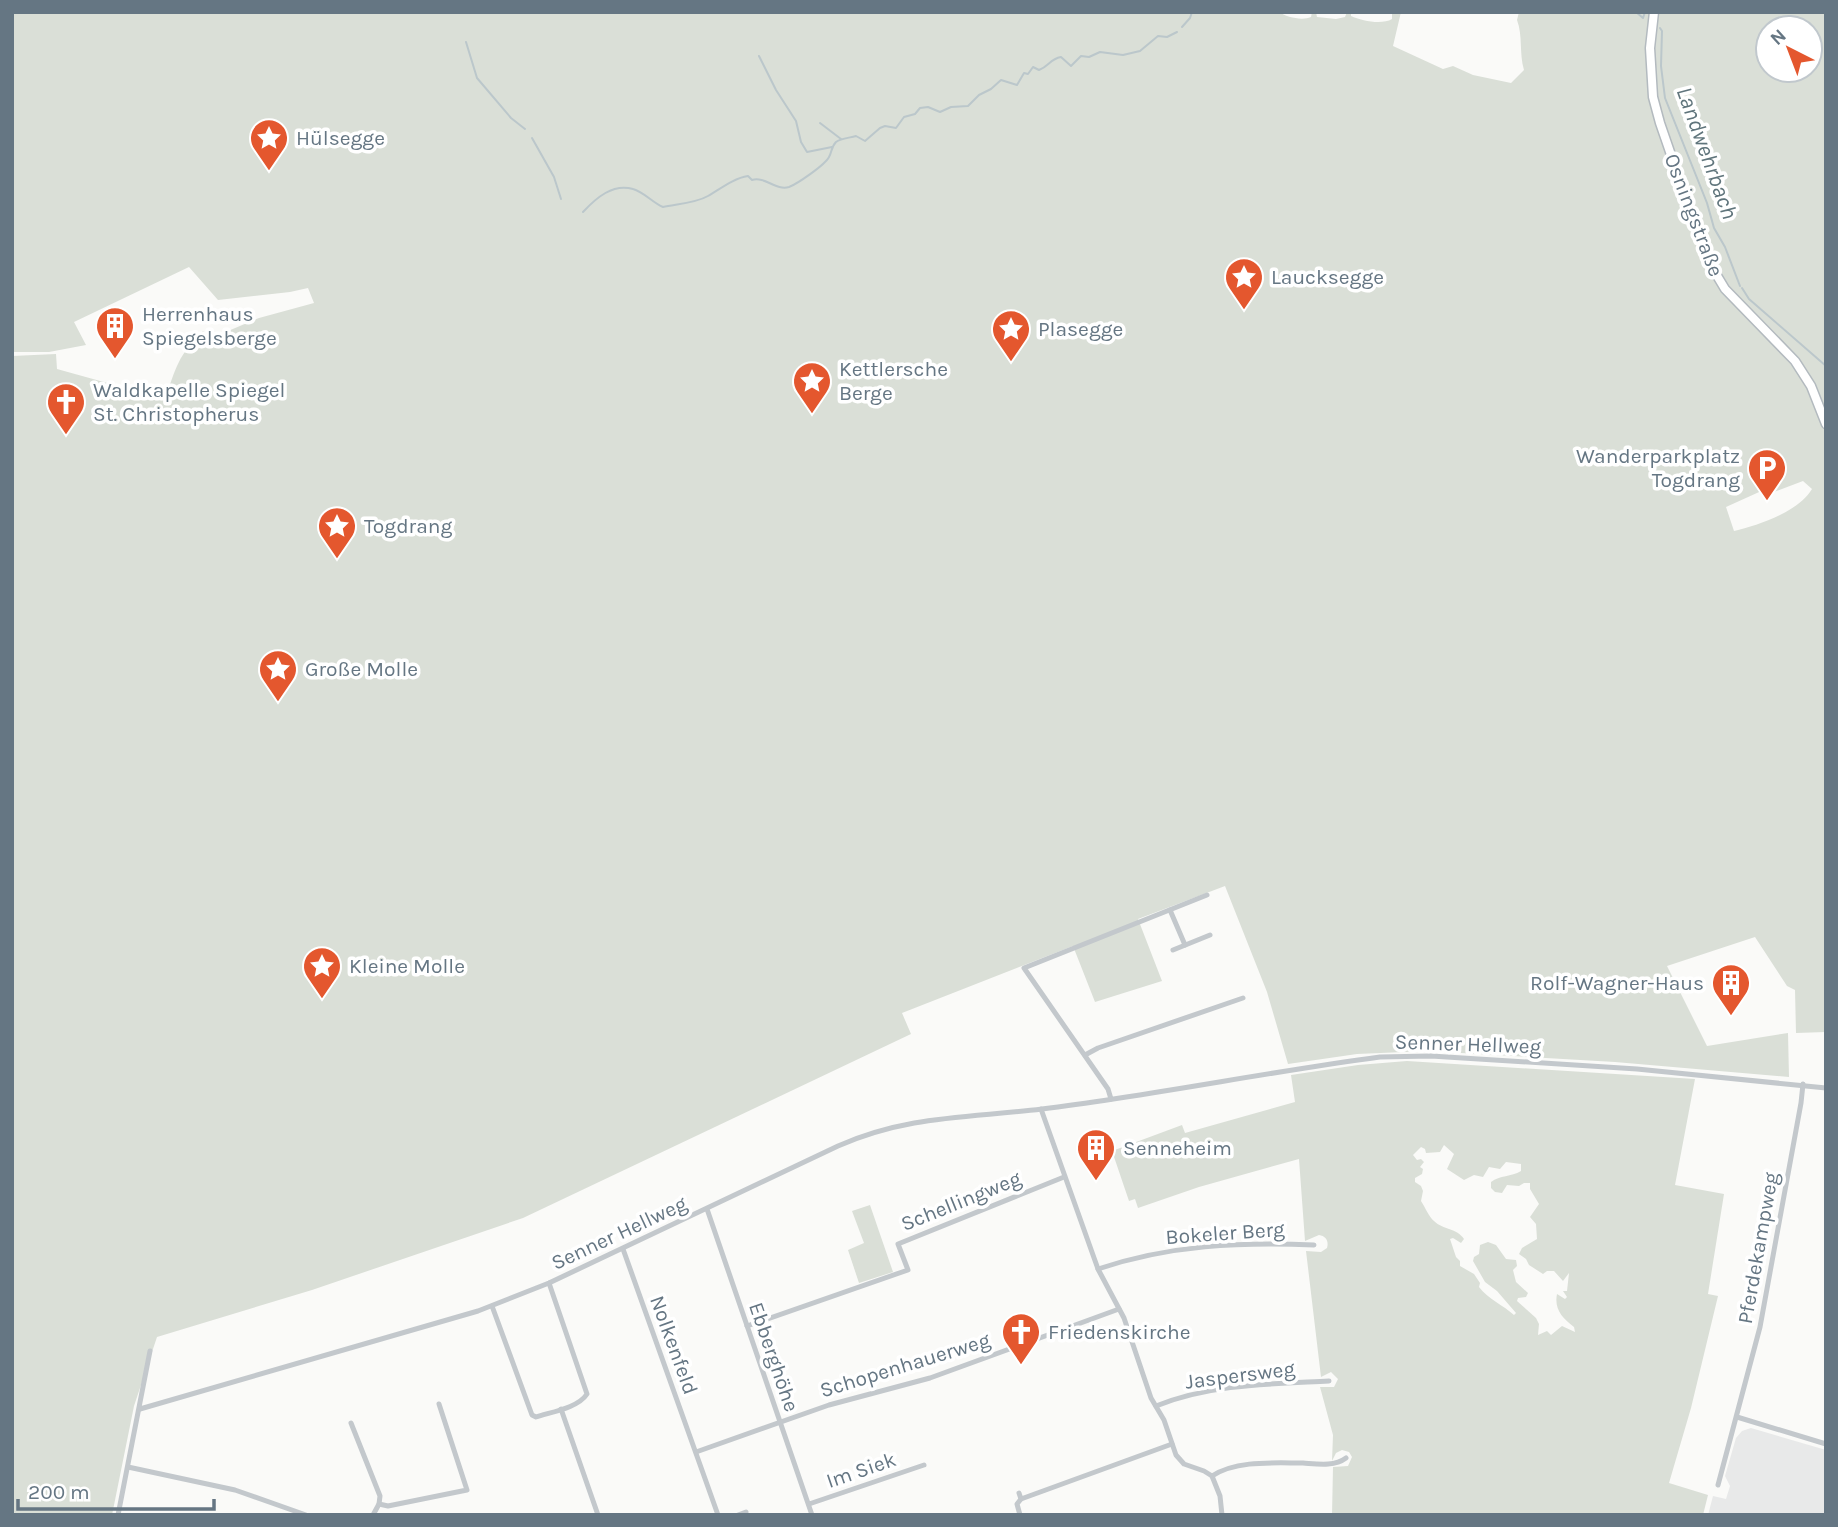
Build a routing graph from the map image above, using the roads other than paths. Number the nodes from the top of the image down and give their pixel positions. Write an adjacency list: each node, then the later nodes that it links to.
1 (1654, 12): 2 (main road, Osningstraße)
2 (1826, 424)
3 (1206, 895): 4 (street)
4 (1170, 910): 6 (street); 9 (street)
5 (1210, 936): 6 (street)
6 (1185, 945): 7 (street)
7 (1172, 950)
8 (1243, 998): 9 (street)
9 (1085, 1055): 12 (street)
10 (1802, 1084): 11 (street, Senner Hellweg); 12 (street, Senner Hellweg); 29 (street, Pferdekampweg)
11 (1826, 1088)
12 (1111, 1099): 13 (street, Senner Hellweg)
13 (1041, 1109): 14 (street); 15 (street, Senner Hellweg)
14 (1065, 1177): 18 (street); 22 (street, Schellingweg)
15 (707, 1209): 17 (street, Senner Hellweg); 22 (street, Ebberghöhe)
16 (1314, 1245): 18 (street, Bokeler Berg)
17 (623, 1249): 19 (street, Senner Hellweg); 34 (street, Nolkenfeld)
18 (1098, 1269): 21 (street)
19 (549, 1283): 20 (street, Senner Hellweg); 28 (street)
20 (492, 1306): 27 (street, Senner Hellweg); 28 (street)
21 (1119, 1309): 26 (street); 30 (street, Schopenhauerweg)
22 (747, 1326): 30 (street, Ebberghöhe)
23 (150, 1351): 27 (street)
24 (1329, 1381): 26 (street, Jaspersweg)
25 (439, 1404): 40 (street)
26 (1156, 1406): 32 (street)
27 (140, 1409): 37 (street)
28 (561, 1409): 46 (street)
29 (1737, 1417): 33 (street); 39 (street, Pferdekampweg)
30 (780, 1422): 34 (street); 41 (street, Ebberghöhe)
31 (351, 1423): 40 (street)
32 (1172, 1444): 38 (street); 50 (street)
33 (1826, 1444)
34 (696, 1452): 47 (street, Nolkenfeld)
35 (1346, 1458): 38 (street)
36 (924, 1465): 41 (street, Im Siek)
37 (128, 1467): 43 (street); 44 (street)
38 (1212, 1476): 51 (street)
39 (1718, 1485)
40 (379, 1504): 45 (street)
41 (809, 1504): 49 (street, Ebberghöhe)
42 (746, 1512): 48 (street)
43 (118, 1515)
44 (306, 1515)
45 (373, 1515)
46 (598, 1515)
47 (718, 1515)
48 (738, 1515)
49 (813, 1515)
50 (1020, 1515)
51 (1222, 1515)

